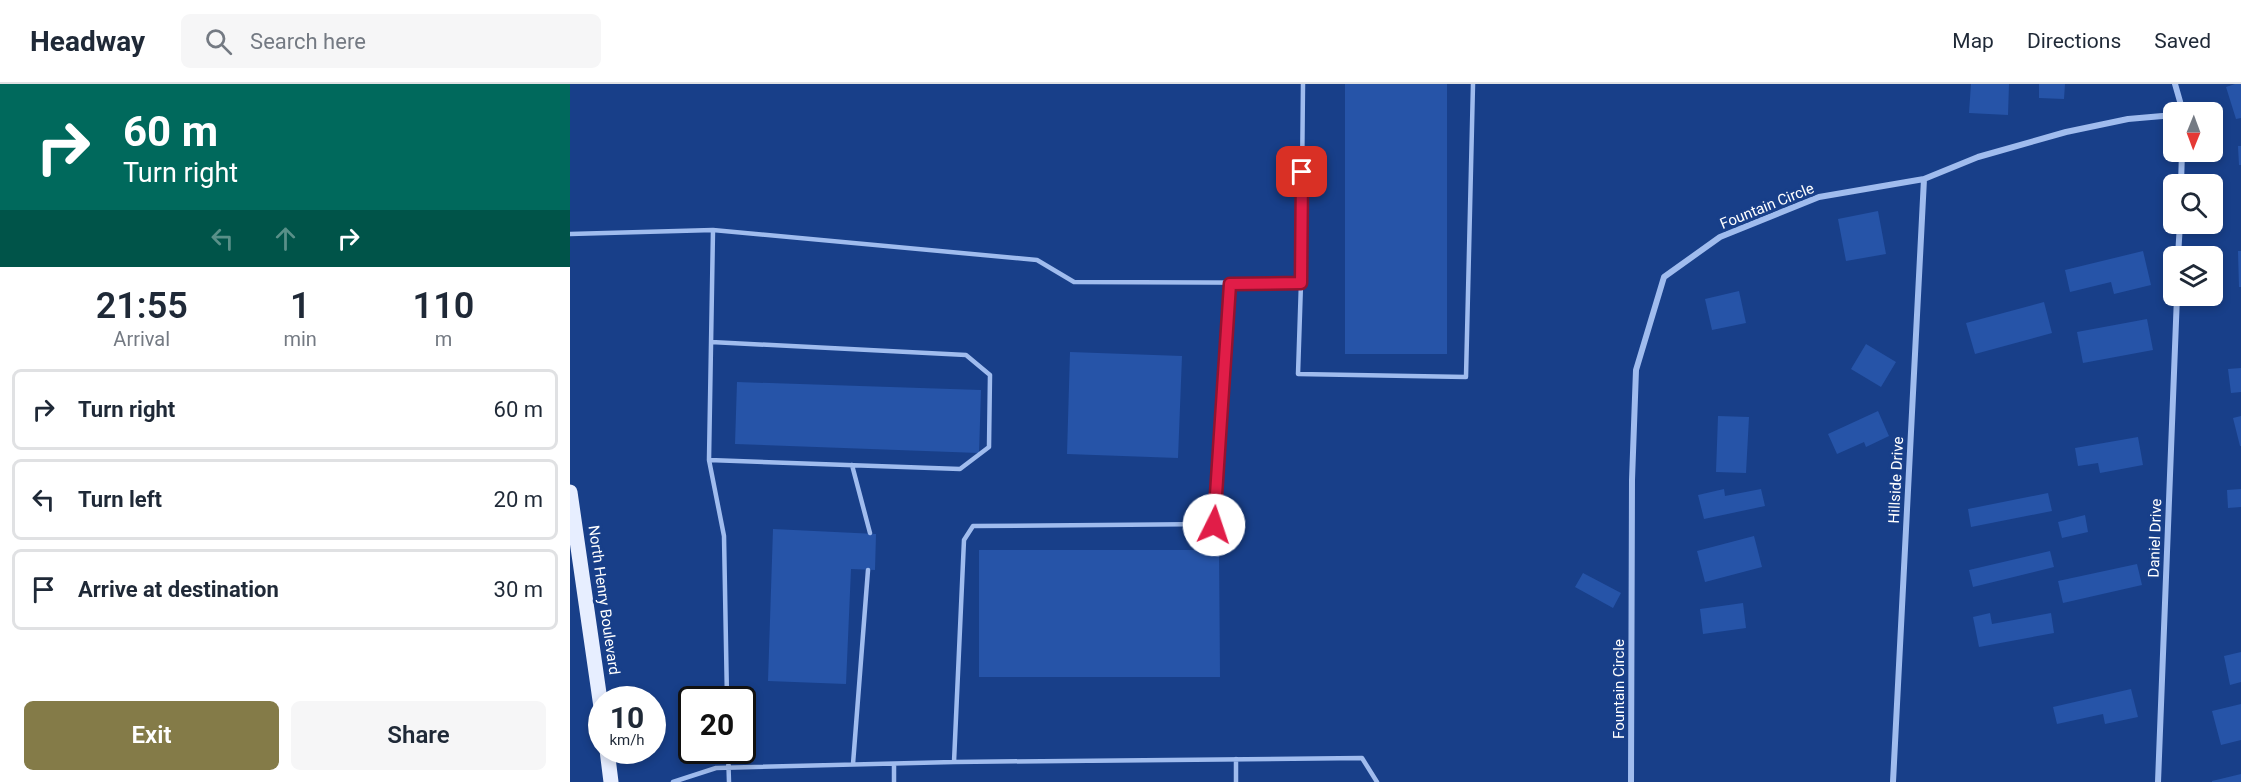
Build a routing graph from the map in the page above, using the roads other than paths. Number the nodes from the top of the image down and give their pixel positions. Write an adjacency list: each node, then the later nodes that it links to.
1 (1303, 84): 9 (lane)
2 (1473, 84): 9 (lane)
3 (2175, 84): 4 (street)
4 (2180, 102)
5 (2163, 117): 6 (street, Fountain Circle)
6 (1924, 179): 33 (street, Fountain Circle); 34 (street, Hillside Drive)
7 (713, 230): 8 (lane); 10 (lane); 12 (lane)
8 (570, 234)
9 (1301, 283): 10 (lane)
10 (1230, 284): 21 (lane)
11 (2177, 306): 35 (street, Daniel Drive)
12 (711, 342): 13 (lane); 14 (lane)
13 (709, 460): 14 (lane); 19 (lane)
14 (852, 465): 16 (lane)
15 (570, 492): 18 (main road, North Henry Boulevard)
16 (870, 534)
17 (868, 570): 24 (lane)
18 (598, 686)
19 (727, 686)
20 (1236, 759): 21 (lane); 31 (lane); 32 (lane)
21 (954, 762): 25 (lane)
22 (609, 764): 27 (main road)
23 (728, 764): 26 (lane)
24 (853, 764): 25 (lane); 26 (lane)
25 (894, 764): 30 (lane)
26 (728, 768): 28 (lane); 29 (lane)
27 (611, 782)
28 (673, 782)
29 (729, 782)
30 (894, 782)
31 (1236, 782)
32 (1377, 782)
33 (1631, 782)
34 (1893, 782)
35 (2158, 782)

